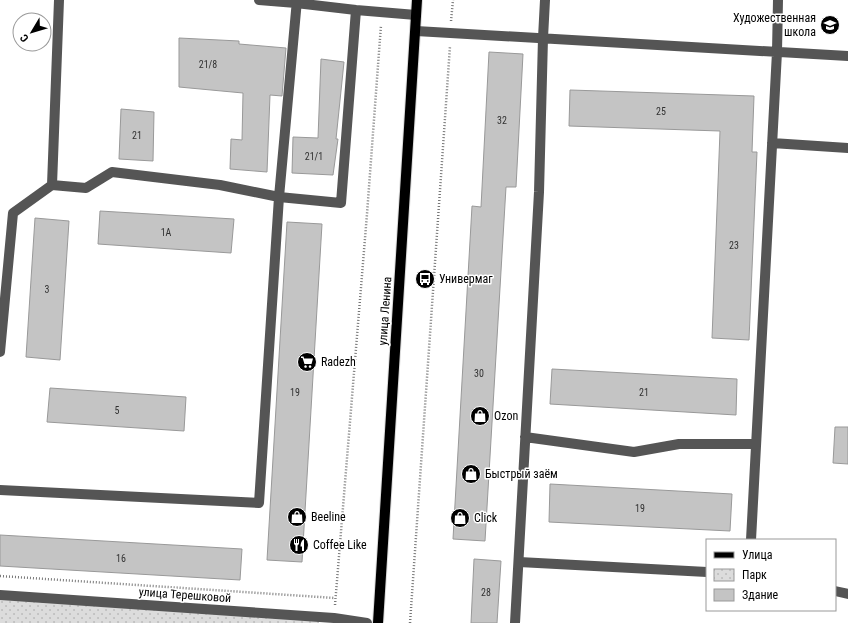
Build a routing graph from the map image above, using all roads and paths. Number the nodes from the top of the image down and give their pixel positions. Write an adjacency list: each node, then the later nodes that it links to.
1 (59, 0): 18 (street)
2 (258, 0): 7 (street)
3 (417, 0): 10 (main road, улица Ленина)
4 (453, 0): 12 (path)
5 (545, 0): 13 (street)
6 (778, 0): 14 (street)
7 (297, 1): 8 (street); 19 (street)
8 (356, 10): 9 (street); 19 (street)
9 (382, 12): 10 (street); 31 (path)
10 (416, 15): 11 (main road, улица Ленина)
11 (416, 30): 12 (street); 34 (main road, улица Ленина)
12 (451, 32): 13 (street); 35 (path)
13 (543, 38): 14 (street); 21 (street)
14 (777, 52): 15 (street); 16 (street)
15 (848, 56)
16 (772, 143): 17 (street); 22 (street)
17 (848, 148)
18 (52, 185): 19 (street); 20 (street)
19 (279, 197): 23 (street)
20 (0, 352)
21 (525, 438): 22 (street); 25 (street)
22 (756, 444): 24 (street)
23 (0, 490)
24 (751, 539)
25 (519, 562): 26 (street); 36 (street)
26 (706, 572)
27 (0, 576): 31 (path)
28 (836, 591): 29 (street)
29 (848, 594)
30 (0, 595): 32 (street, улица Терешковой)
31 (336, 598): 32 (path)
32 (334, 618): 33 (street, улица Терешковой)
33 (367, 623)
34 (378, 623)
35 (410, 623)
36 (515, 623)

